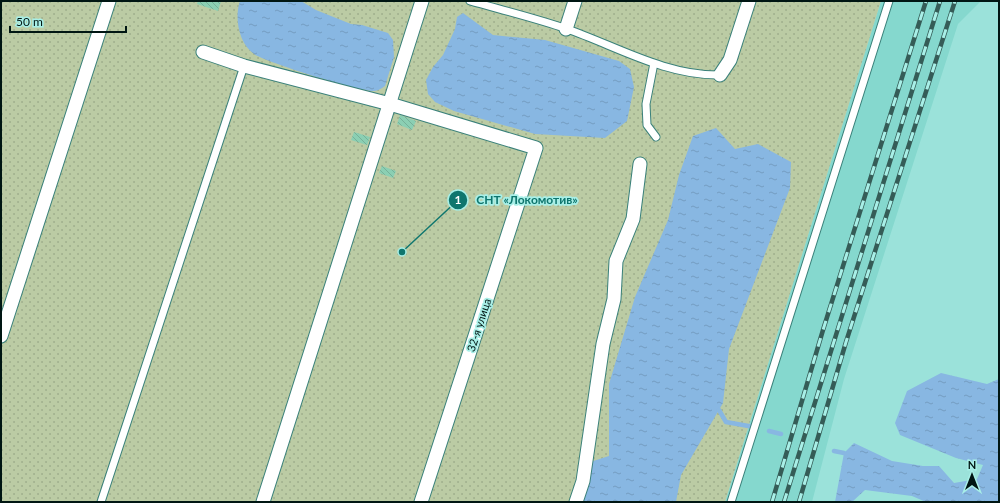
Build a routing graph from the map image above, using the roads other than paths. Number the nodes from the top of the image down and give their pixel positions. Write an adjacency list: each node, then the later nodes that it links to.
1 (109, 1): 15 (street)
2 (422, 1): 12 (street)
3 (470, 1): 7 (lane)
4 (575, 1): 7 (street)
5 (749, 1): 11 (street)
6 (889, 1): 20 (lane)
7 (566, 29): 9 (lane)
8 (203, 52): 10 (street)
9 (654, 63): 11 (lane); 13 (lane)
10 (244, 66): 12 (street); 16 (lane)
11 (720, 75)
12 (390, 104): 17 (street); 18 (street, 32-я улица)
13 (656, 137)
14 (640, 164): 19 (street)
15 (1, 336)
16 (101, 502)
17 (263, 502)
18 (421, 502)
19 (576, 502)
20 (731, 502)

